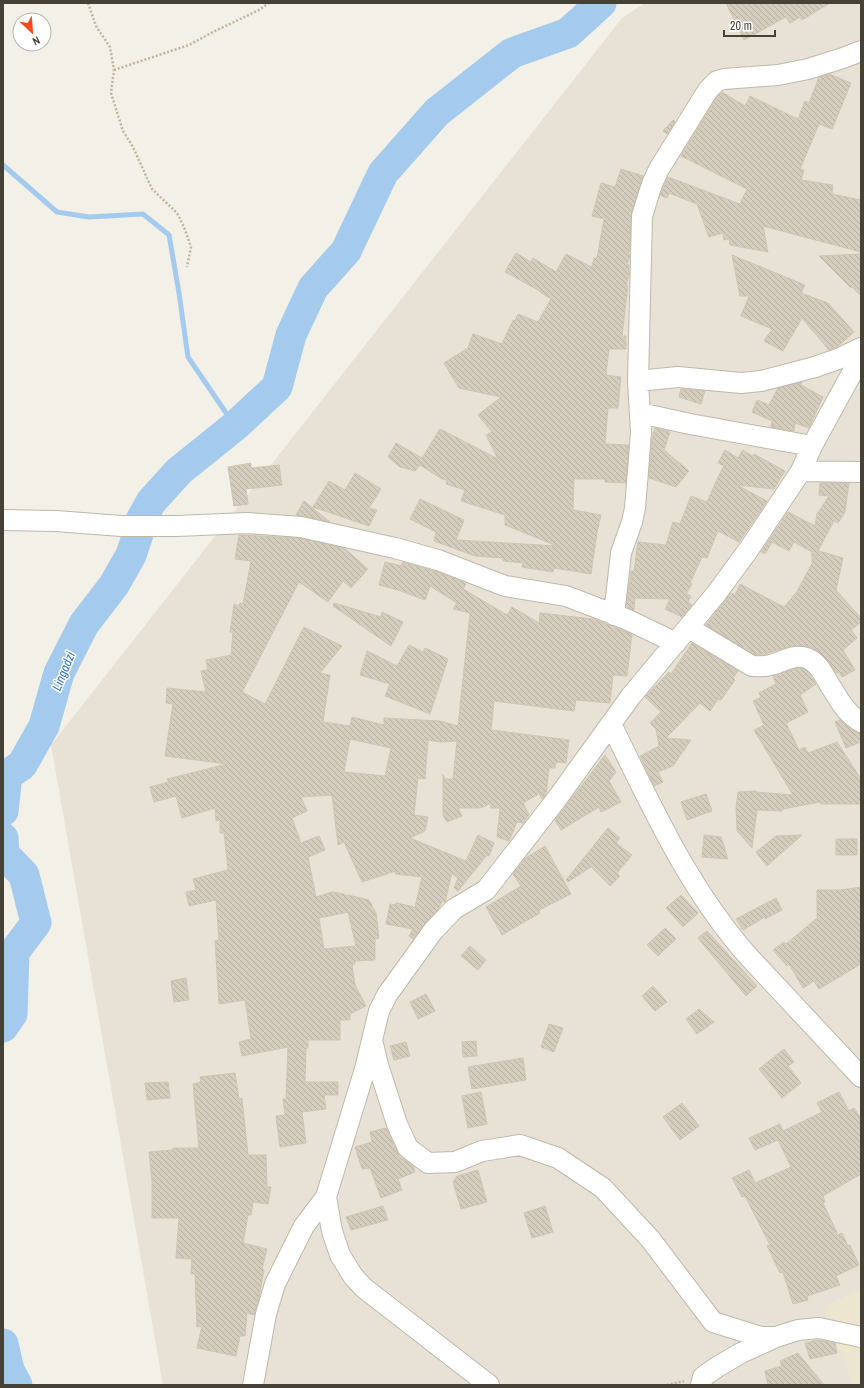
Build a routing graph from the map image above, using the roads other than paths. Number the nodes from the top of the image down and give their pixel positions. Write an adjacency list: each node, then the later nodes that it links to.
1 (861, 51): 4 (street)
2 (861, 348): 4 (street)
3 (861, 361): 6 (street)
4 (638, 381): 5 (street)
5 (640, 413): 6 (street); 10 (street)
6 (812, 446): 7 (street)
7 (802, 471): 8 (street); 11 (street)
8 (861, 472)
9 (3, 520): 10 (street)
10 (614, 615): 12 (street)
11 (690, 628): 12 (street); 13 (street)
12 (676, 643): 14 (street)
13 (861, 722)
14 (611, 724): 15 (street); 16 (street)
15 (372, 1039): 17 (street); 18 (street)
16 (861, 1077)
17 (326, 1197): 20 (street); 21 (street)
18 (776, 1337): 19 (street); 22 (street)
19 (861, 1337)
20 (253, 1385)
21 (489, 1385)
22 (701, 1385)

